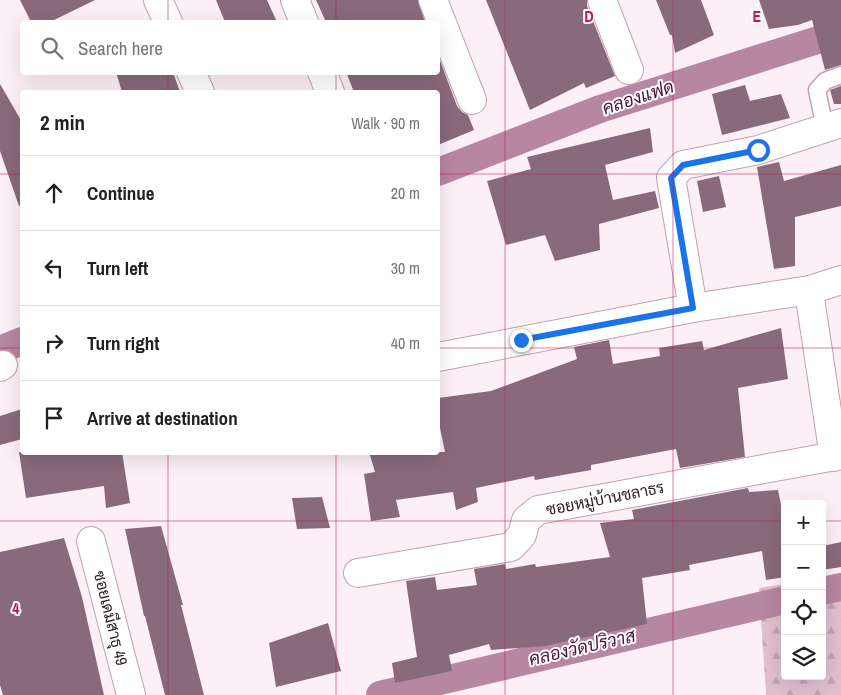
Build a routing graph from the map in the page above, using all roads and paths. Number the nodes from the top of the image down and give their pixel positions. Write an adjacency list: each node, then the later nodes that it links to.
1 (158, 0): 5 (street)
2 (295, 0): 6 (street)
3 (432, 0): 13 (street)
4 (602, 0): 7 (street)
5 (167, 20)
6 (303, 20)
7 (628, 70)
8 (192, 75): 11 (street)
9 (323, 75): 12 (street)
10 (841, 75): 14 (lane)
11 (199, 90)
12 (329, 90)
13 (472, 100)
14 (833, 126): 17 (street)
15 (841, 280): 16 (street)
16 (810, 290): 17 (street); 19 (street)
17 (693, 308): 18 (street)
18 (440, 357)
19 (838, 456): 21 (street, ซอยหมู่บ้านชลาธร)
20 (92, 541): 22 (street, ซอยเดมีสาธุ 49)
21 (358, 573)
22 (131, 695)

